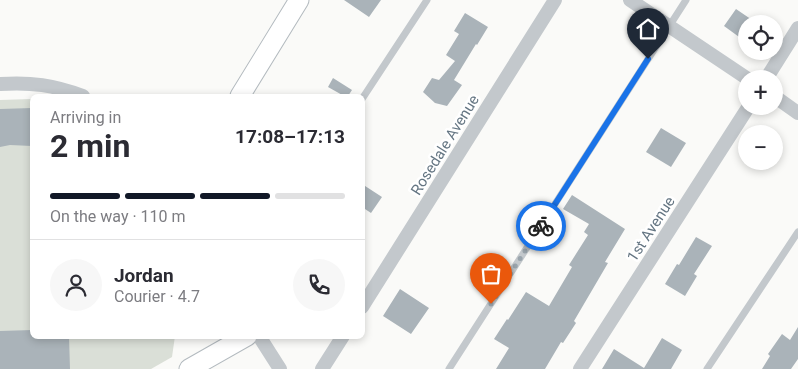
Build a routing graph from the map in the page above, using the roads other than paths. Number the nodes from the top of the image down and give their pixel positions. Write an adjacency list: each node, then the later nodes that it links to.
1 (299, 0): 12 (street)
2 (427, 0): 13 (lane)
3 (555, 0): 18 (street, Rosedale Avenue)
4 (630, 0): 6 (street)
5 (686, 0): 6 (lane)
6 (669, 26): 9 (street); 25 (lane)
7 (798, 28): 8 (street)
8 (772, 70)
9 (738, 72)
10 (0, 84): 11 (street)
11 (77, 94)
12 (241, 94)
13 (365, 94)
14 (783, 102): 15 (street)
15 (798, 112)
16 (743, 115): 26 (street, 1st Avenue)
17 (798, 232): 27 (lane)
18 (365, 302)
19 (242, 339): 22 (street)
20 (261, 339): 23 (street)
21 (342, 339): 24 (street)
22 (189, 369)
23 (280, 369)
24 (322, 369)
25 (449, 369)
26 (580, 369)
27 (707, 369)

